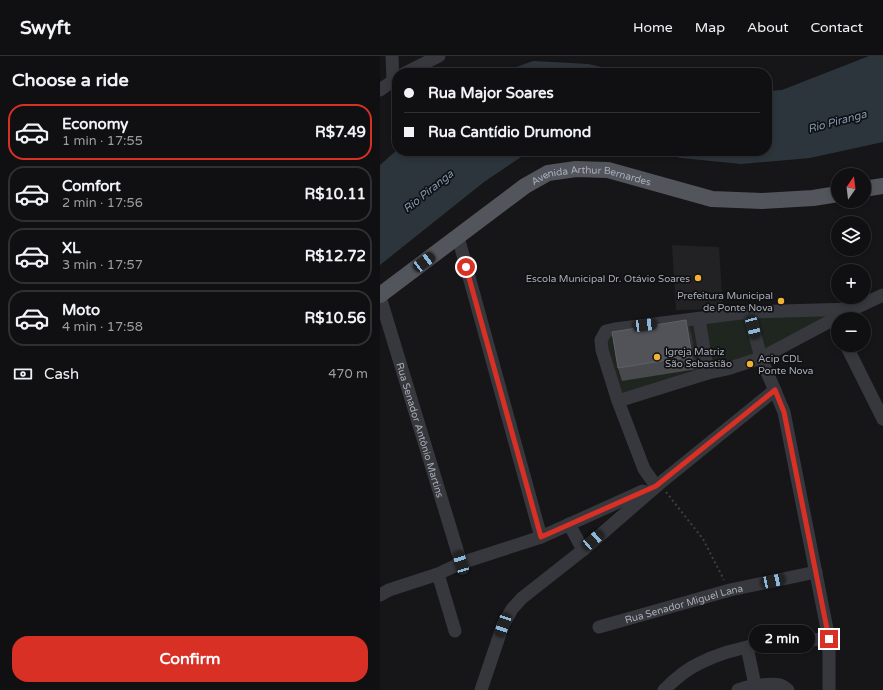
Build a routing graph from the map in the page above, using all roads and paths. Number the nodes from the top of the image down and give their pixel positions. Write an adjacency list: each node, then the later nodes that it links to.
1 (392, 56): 3 (street)
2 (439, 56): 4 (street)
3 (394, 68)
4 (415, 68)
5 (392, 81): 6 (street)
6 (380, 90)
7 (883, 186): 8 (main road)
8 (871, 188)
9 (831, 195): 10 (main road, Avenida Arthur Bernardes)
10 (458, 237): 12 (main road, Avenida Arthur Bernardes); 26 (street)
11 (883, 295): 13 (street)
12 (380, 296): 28 (street, Rua Senador Antônio Martins)
13 (853, 309): 14 (street); 15 (street)
14 (749, 312): 16 (street); 19 (street)
15 (850, 312)
16 (699, 319): 20 (street); 22 (street)
17 (831, 327): 19 (street)
18 (850, 352): 23 (street)
19 (761, 358): 20 (street); 21 (street)
20 (708, 373): 22 (street)
21 (775, 390): 24 (street); 29 (street)
22 (618, 401): 24 (street)
23 (883, 419)
24 (657, 485): 25 (street); 27 (street); 31 (path)
25 (569, 524): 26 (street); 27 (street)
26 (541, 537): 28 (street)
27 (583, 550): 38 (street)
28 (461, 563): 30 (street)
29 (816, 572): 31 (street, Rua Senador Miguel Lana); 35 (street)
30 (438, 574): 32 (street); 34 (street)
31 (730, 590): 33 (street, Rua Senador Miguel Lana)
32 (380, 595)
33 (599, 626)
34 (455, 631)
35 (829, 639): 36 (street); 42 (street)
36 (747, 647): 37 (street); 39 (street)
37 (756, 688): 40 (street); 41 (street)
38 (481, 690)
39 (664, 690)
40 (738, 690)
41 (788, 690)
42 (829, 690)

